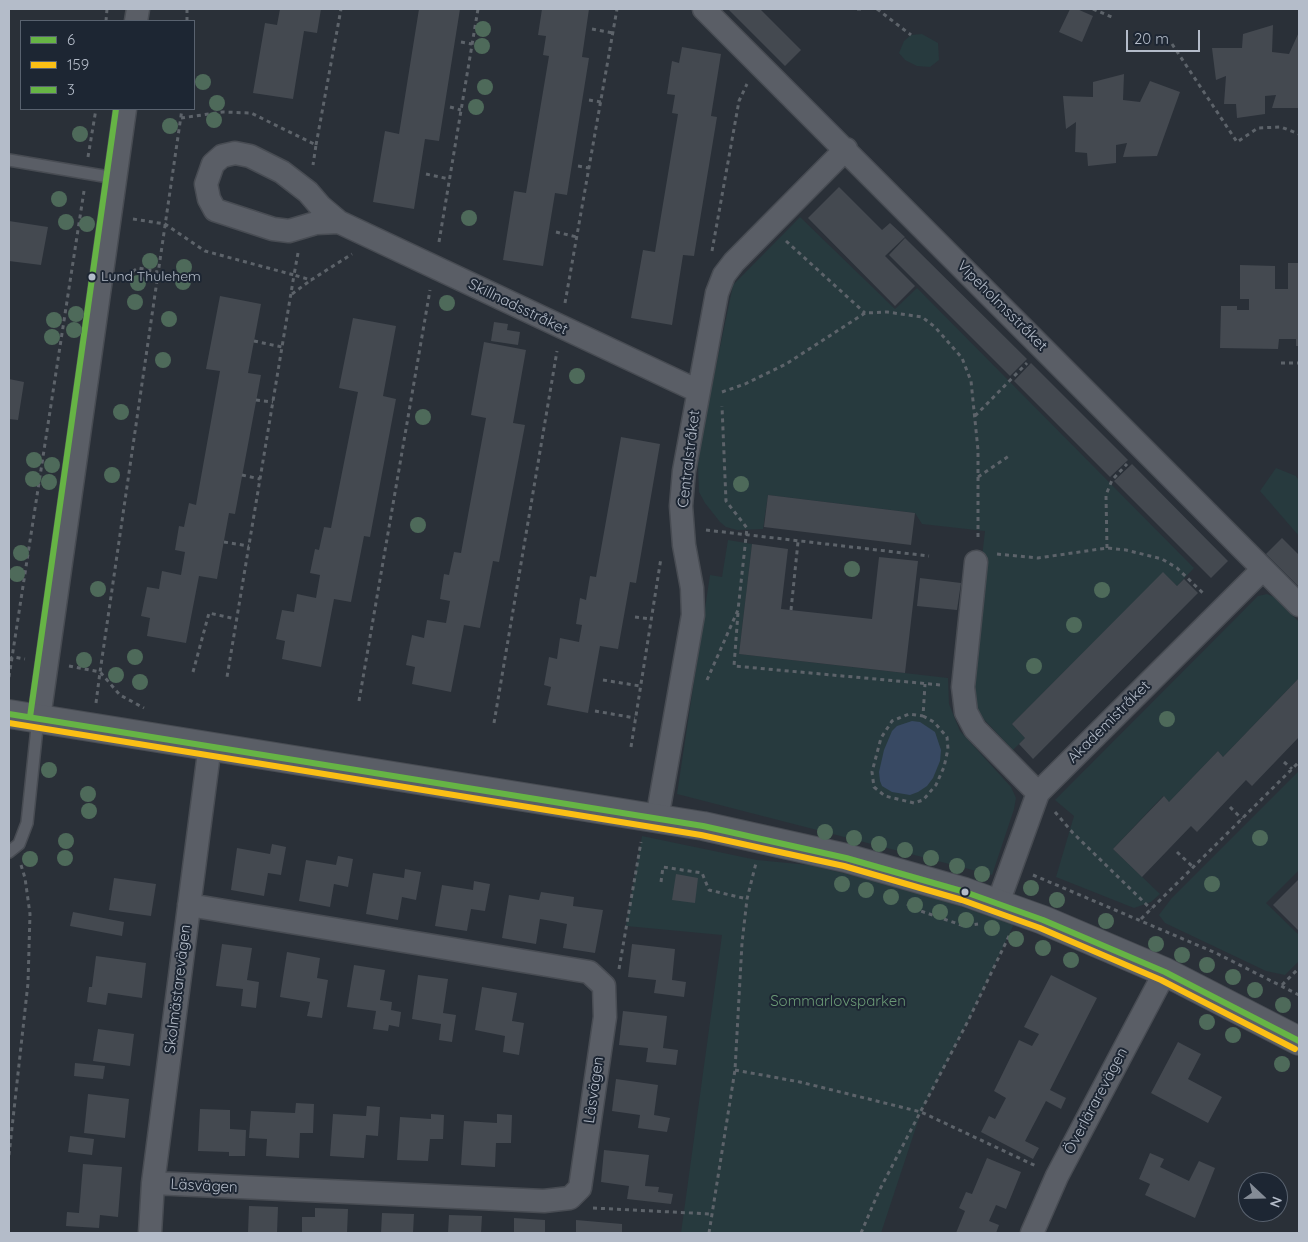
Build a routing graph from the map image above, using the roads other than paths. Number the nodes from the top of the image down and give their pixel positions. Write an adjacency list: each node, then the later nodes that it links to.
1 (704, 9): 3 (street, Vipeholmsstråket)
2 (125, 110): 5 (street)
3 (846, 149): 7 (street, Centralstråket); 9 (street, Vipeholmsstråket)
4 (9, 160): 5 (lane)
5 (115, 178): 12 (street)
6 (339, 222): 6 (street, Skillnadsstråket); 7 (street, Skillnadsstråket)
7 (698, 391): 15 (street, Centralstråket)
8 (982, 554): 14 (street)
9 (1263, 569): 10 (street, Vipeholmsstråket); 14 (street, Akademistråket)
10 (1299, 605)
11 (9, 714): 12 (street)
12 (38, 718): 13 (street); 16 (lane)
13 (210, 745): 15 (street); 18 (street, Skolmästarevägen)
14 (1038, 793): 17 (street, Akademistråket)
15 (649, 827): 17 (street)
16 (12, 850)
17 (998, 903): 19 (street)
18 (189, 905): 21 (street, Skolmästarevägen); 21 (street, Läsvägen)
19 (1164, 972): 20 (street); 23 (street, Överlärarevägen)
20 (1299, 1041)
21 (154, 1182): 22 (street, Skolmästarevägen)
22 (150, 1233)
23 (1032, 1233)

